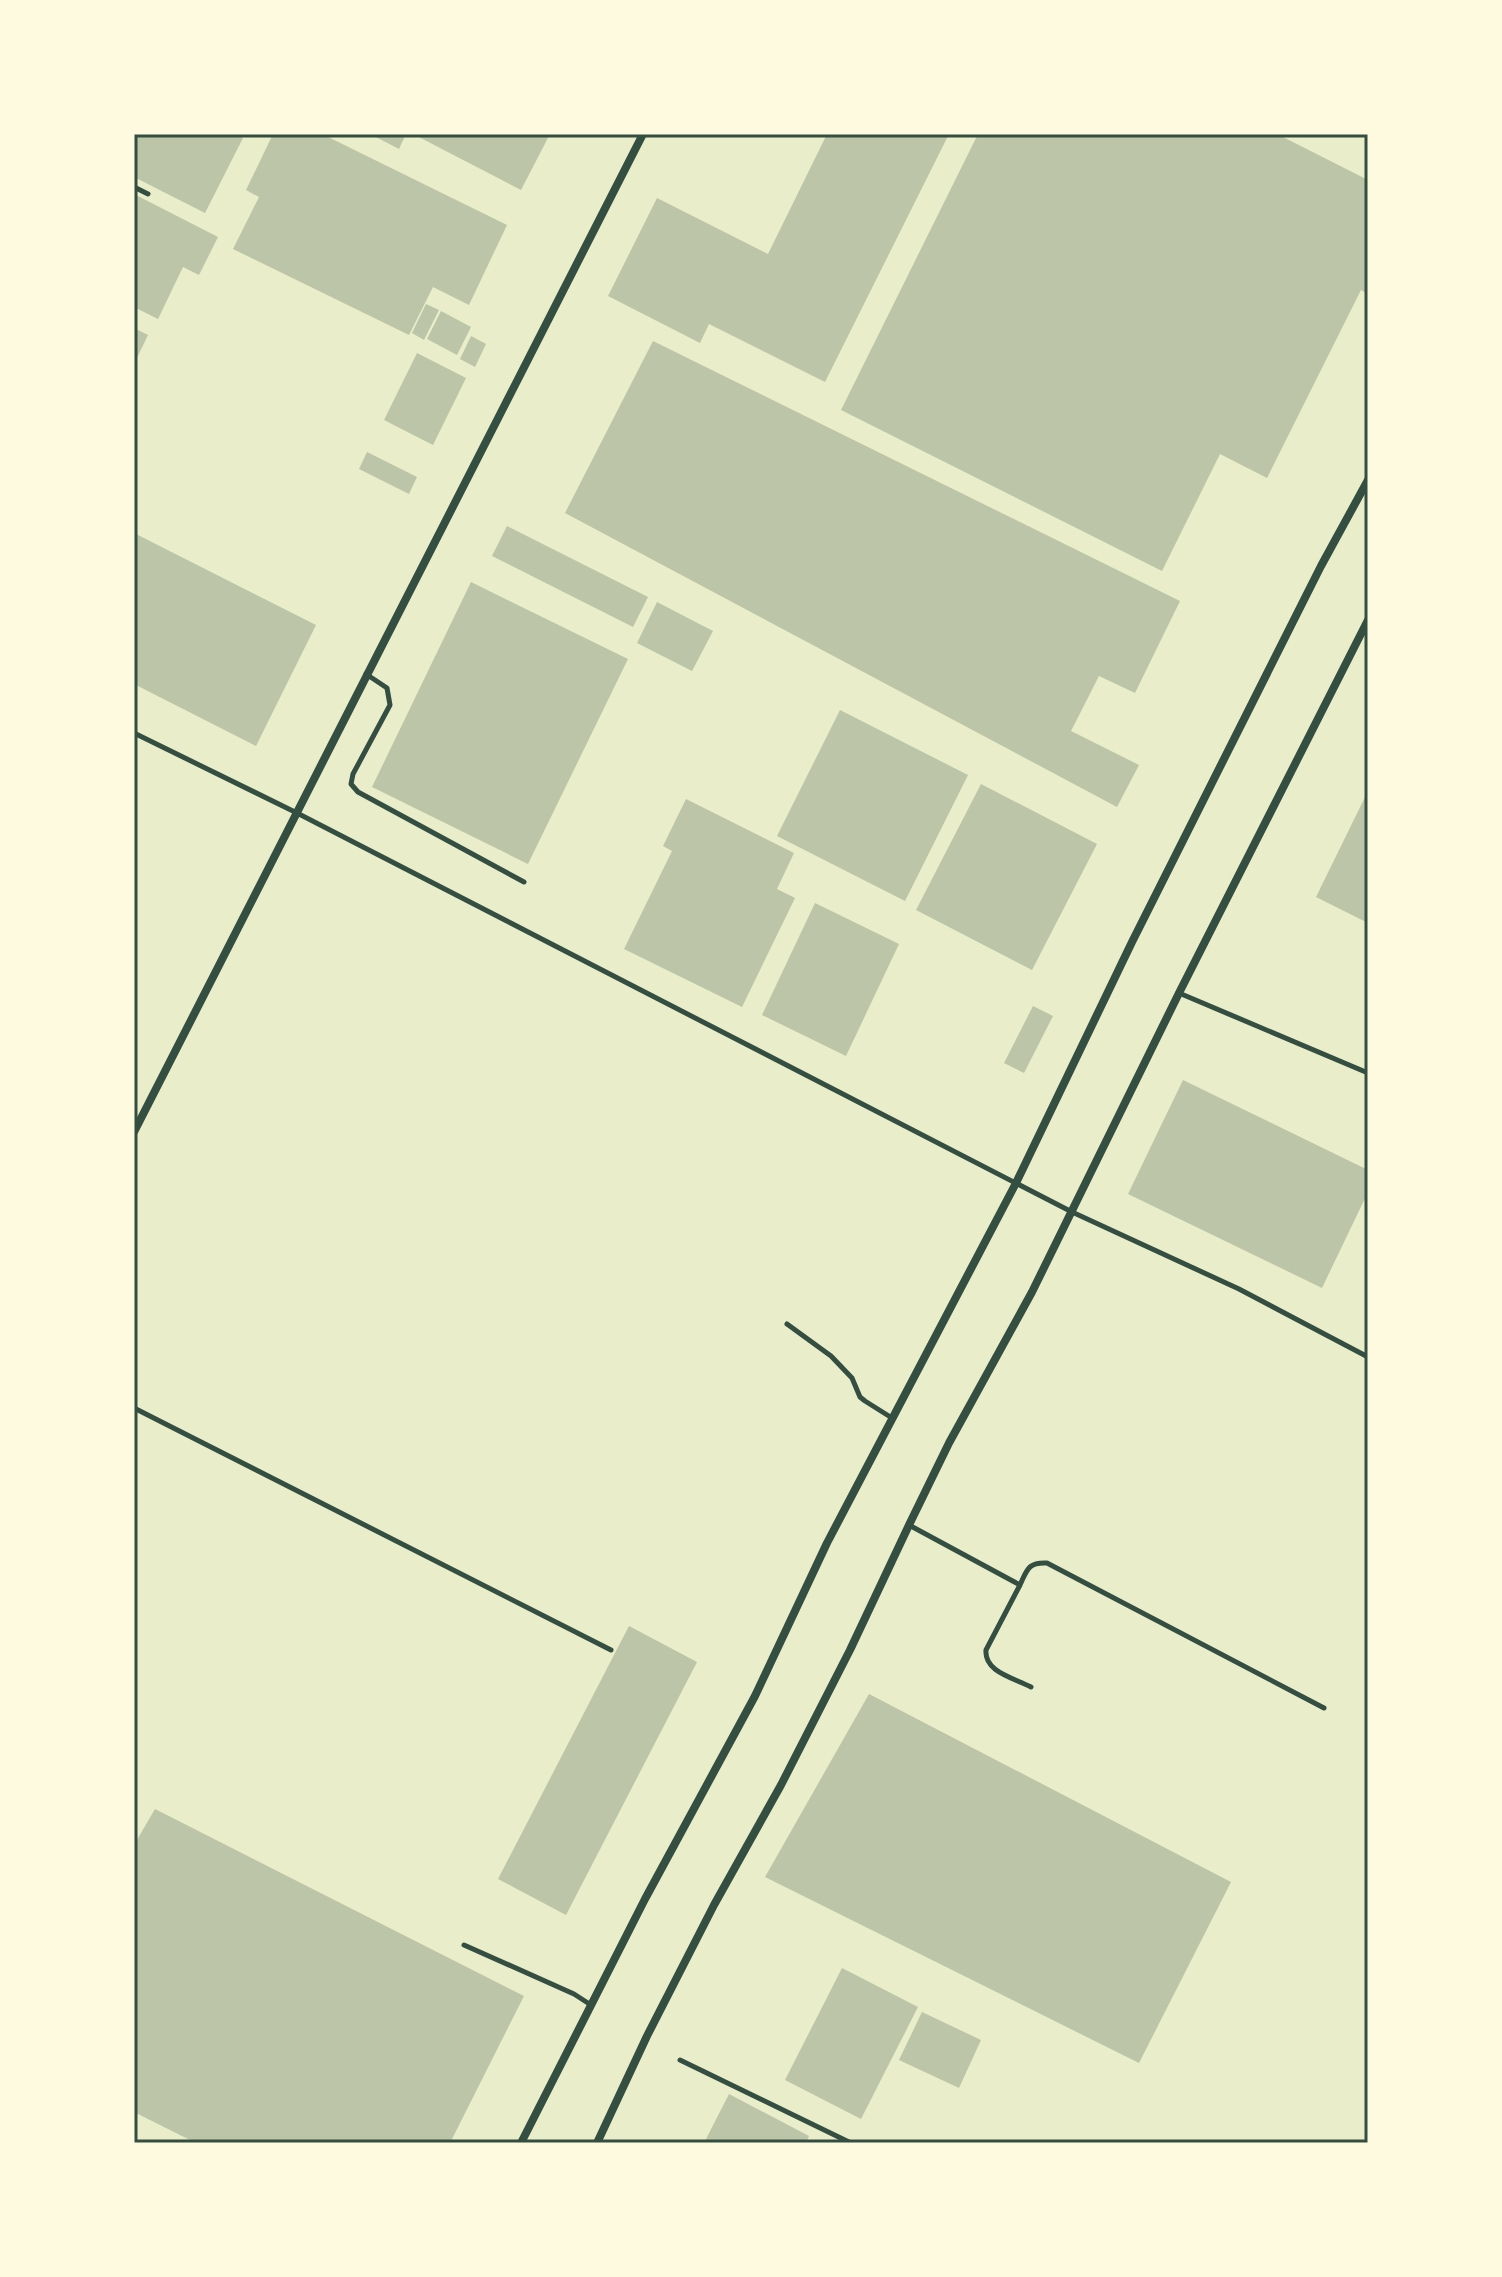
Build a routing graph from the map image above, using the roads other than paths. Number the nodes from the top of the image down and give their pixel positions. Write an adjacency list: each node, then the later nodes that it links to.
1 (643, 134): 6 (street)
2 (134, 187): 3 (lane)
3 (148, 194)
4 (1368, 480): 13 (street)
5 (1368, 620): 10 (street)
6 (366, 674): 8 (street); 9 (lane)
7 (134, 733): 8 (lane)
8 (297, 813): 12 (street); 13 (lane)
9 (524, 882)
10 (1179, 993): 11 (lane); 14 (street)
11 (1368, 1073)
12 (134, 1132)
13 (1016, 1183): 14 (lane); 18 (street)
14 (1072, 1212): 16 (lane); 19 (street)
15 (787, 1324): 18 (lane)
16 (1368, 1357)
17 (134, 1408): 21 (lane)
18 (892, 1418): 25 (street)
19 (909, 1525): 20 (lane); 28 (street)
20 (1020, 1585): 22 (lane); 23 (lane)
21 (611, 1650)
22 (1031, 1687)
23 (1324, 1708)
24 (464, 1945): 25 (lane)
25 (592, 2005): 27 (street)
26 (680, 2060): 29 (lane)
27 (521, 2143)
28 (597, 2143)
29 (851, 2143)

